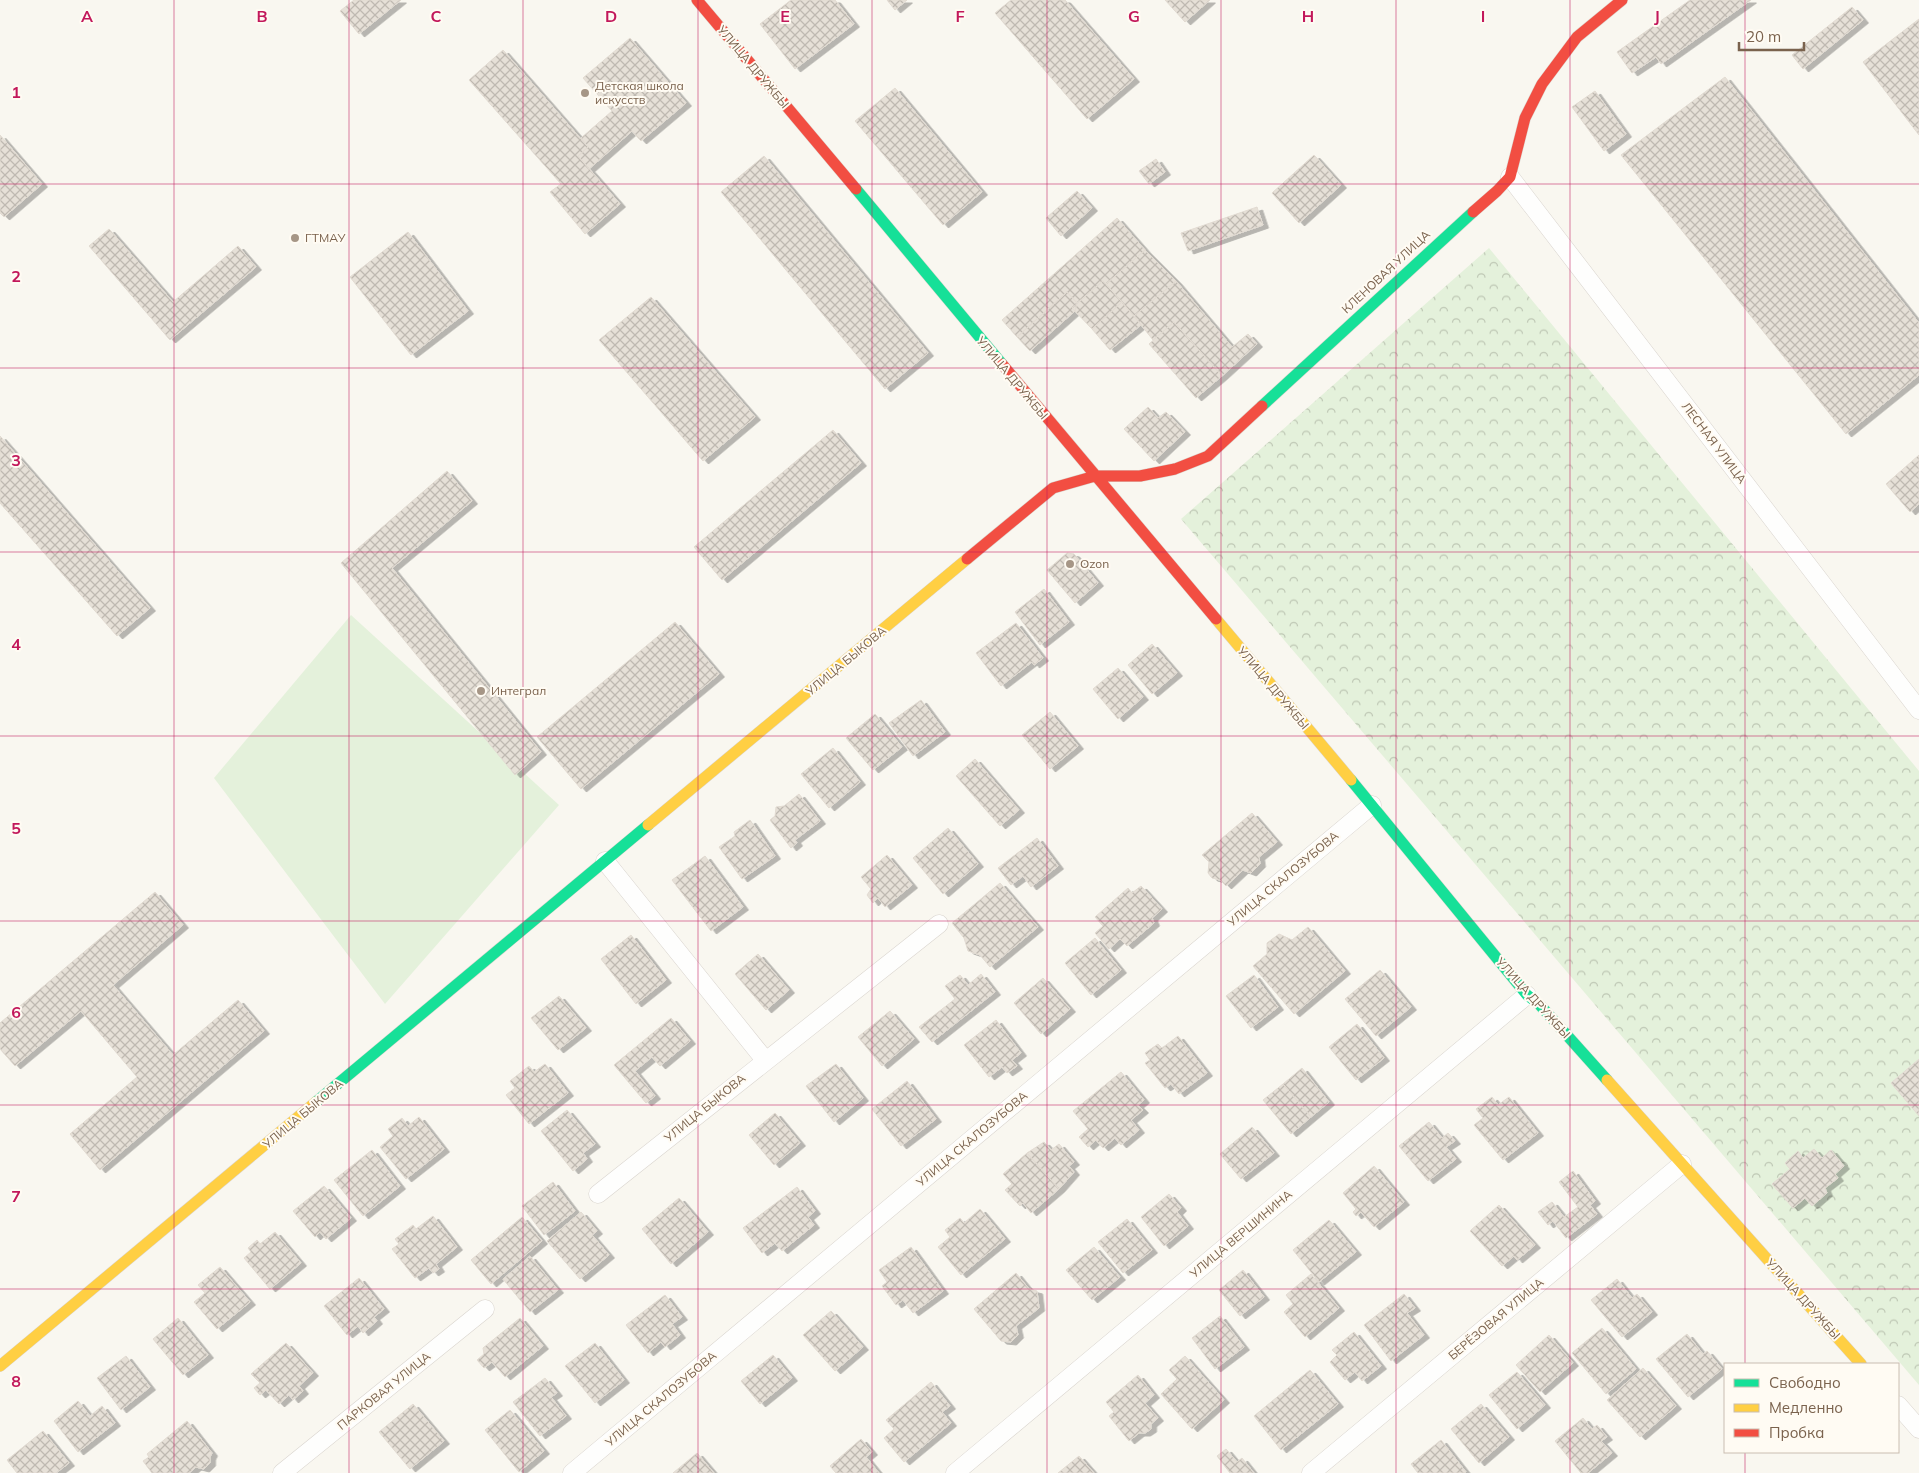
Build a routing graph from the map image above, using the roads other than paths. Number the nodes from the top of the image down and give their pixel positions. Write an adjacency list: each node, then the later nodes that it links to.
1 (697, 0): 4 (street, УЛИЦА ДРУЖБЫ)
2 (1622, 0): 3 (street)
3 (1510, 177): 4 (street, КЛЕНОВАЯ УЛИЦА); 5 (street, ЛЕСНАЯ УЛИЦА)
4 (1095, 476): 6 (street, УЛИЦА ДРУЖБЫ); 7 (street, УЛИЦА БЫКОВА)
5 (1919, 710)
6 (1372, 805): 9 (street, УЛИЦА ДРУЖБЫ); 19 (street, УЛИЦА СКАЛОЗУБОВА)
7 (606, 861): 10 (street); 15 (street, УЛИЦА БЫКОВА)
8 (939, 924): 10 (street, УЛИЦА БЫКОВА)
9 (1527, 995): 11 (street, УЛИЦА ДРУЖБЫ); 20 (street, УЛИЦА ВЕРШИНИНА)
10 (766, 1060): 12 (street, УЛИЦА БЫКОВА)
11 (1682, 1164): 14 (street, УЛИЦА ДРУЖБЫ); 21 (street, БЕРЁЗОВАЯ УЛИЦА)
12 (598, 1194)
13 (486, 1309): 18 (street, ПАРКОВАЯ УЛИЦА)
14 (1861, 1363)
15 (0, 1366)
16 (1899, 1406): 17 (street)
17 (1919, 1429)
18 (282, 1473)
19 (572, 1473)
20 (955, 1473)
21 (1310, 1473)

